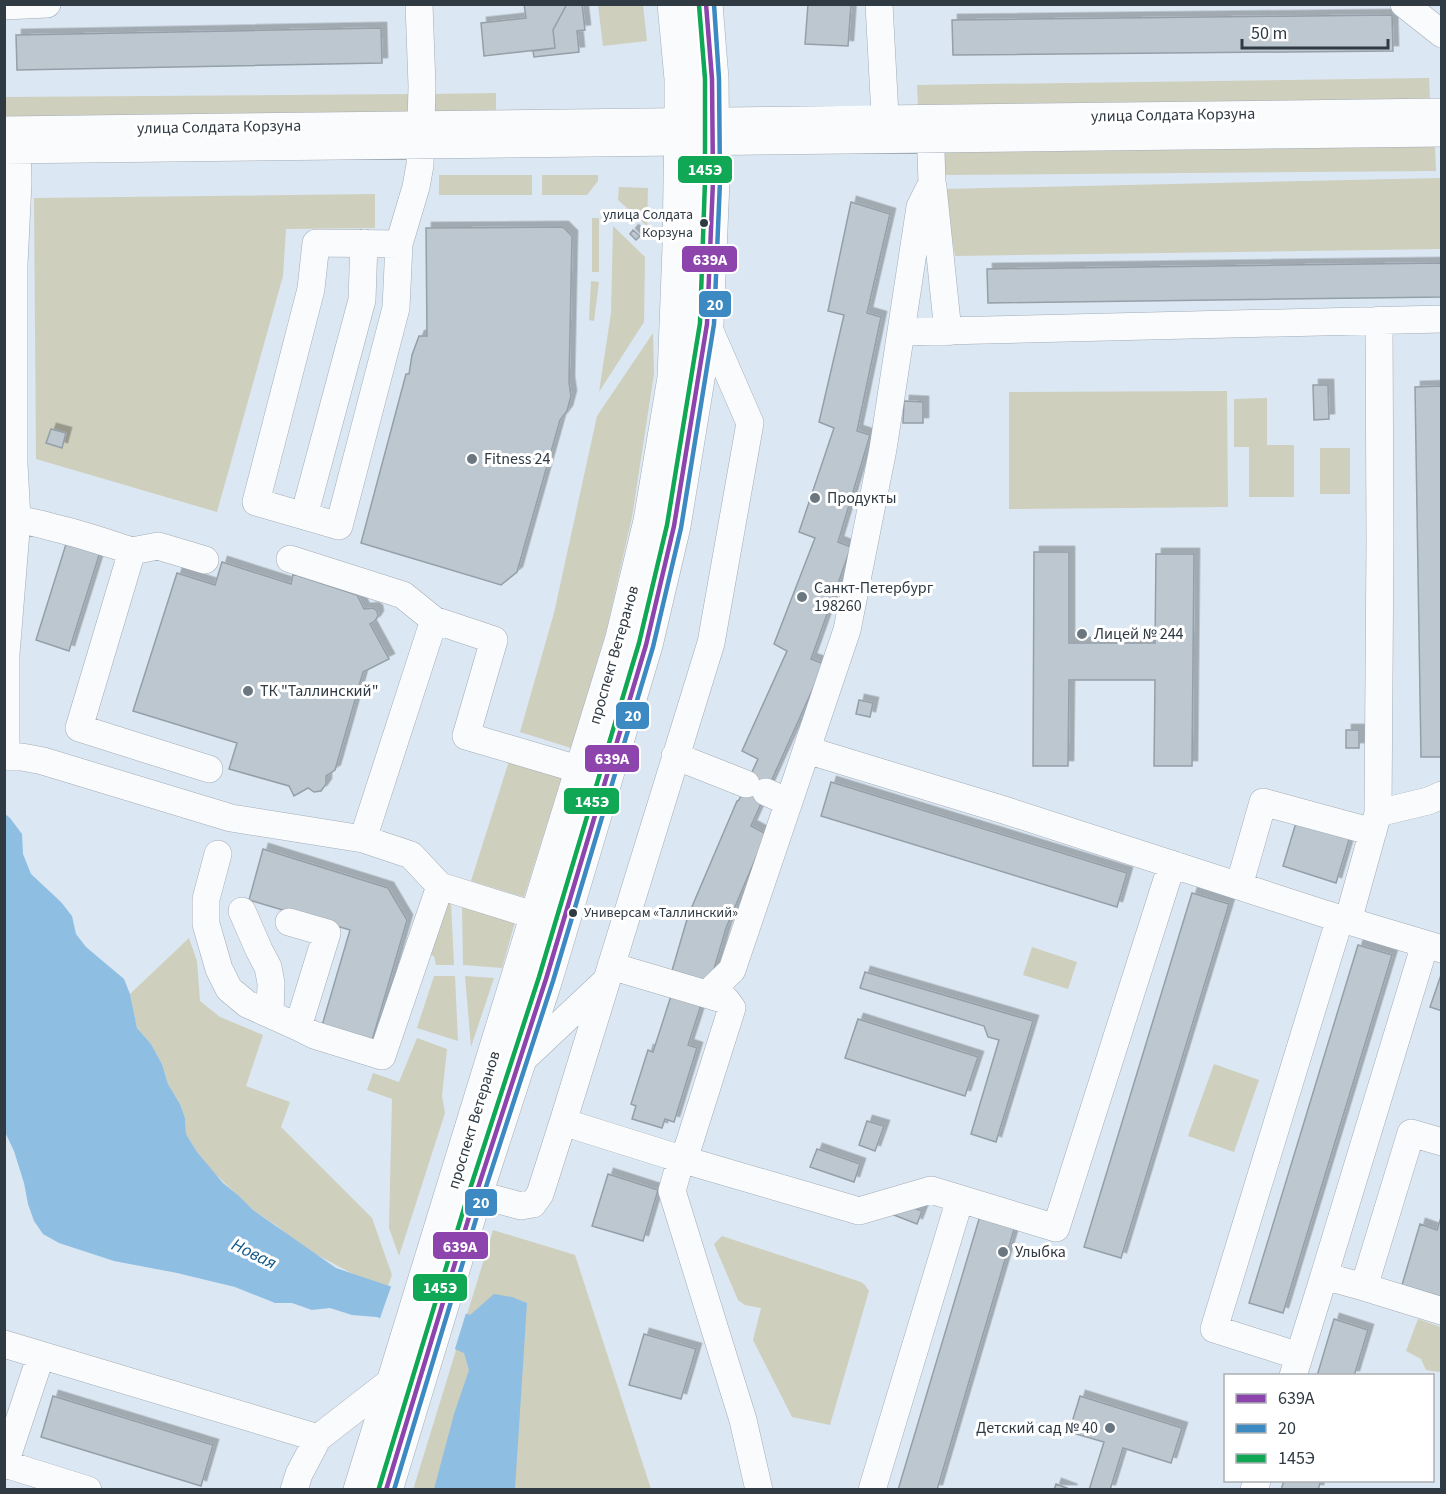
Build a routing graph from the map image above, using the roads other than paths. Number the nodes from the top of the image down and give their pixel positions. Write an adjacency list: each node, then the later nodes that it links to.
1 (47, 4): 7 (street)
2 (418, 4): 14 (street)
3 (674, 4): 12 (main road, проспект Ветеранов)
4 (706, 4): 12 (main road, проспект Ветеранов)
5 (879, 4): 11 (street)
6 (1404, 4): 8 (street)
7 (4, 6)
8 (1442, 34)
9 (1442, 112): 10 (street, улица Солдата Корзуна)
10 (930, 128): 11 (street, улица Солдата Корзуна); 13 (street, улица Солдата Корзуна); 16 (street)
11 (886, 129): 12 (street, улица Солдата Корзуна)
12 (696, 131): 14 (street, улица Солдата Корзуна); 21 (main road, проспект Ветеранов); 35 (main road, проспект Ветеранов)
13 (1442, 133)
14 (421, 135): 15 (street, улица Солдата Корзуна); 18 (street)
15 (11, 140): 24 (street)
16 (932, 183): 22 (street); 23 (street)
17 (364, 243): 18 (street); 25 (street); 25 (street)
18 (399, 244): 25 (street)
19 (1442, 319): 20 (street)
20 (1379, 320): 23 (street); 38 (street)
21 (706, 324): 32 (street); 53 (main road, проспект Ветеранов)
22 (901, 332): 23 (street); 31 (street)
23 (948, 332)
24 (9, 463): 26 (street)
25 (304, 516)
26 (11, 519): 27 (street); 33 (street)
27 (132, 551): 29 (street); 34 (street)
28 (291, 559): 30 (street)
29 (205, 560)
30 (434, 620): 35 (street); 39 (street)
31 (807, 750): 36 (street); 41 (street)
32 (675, 756): 36 (street); 49 (street)
33 (5, 757): 39 (street)
34 (209, 769)
35 (581, 770): 45 (main road, проспект Ветеранов)
36 (767, 793): 50 (street)
37 (1442, 795): 38 (street)
38 (1376, 822): 43 (street); 46 (street)
39 (363, 839): 42 (street)
40 (218, 854): 51 (street)
41 (1172, 864): 43 (street); 58 (street)
42 (440, 886): 45 (street); 52 (street)
43 (1239, 886): 46 (street)
44 (242, 911): 51 (street)
45 (536, 916): 57 (main road, проспект Ветеранов)
46 (1344, 919): 48 (street); 64 (street)
47 (289, 922): 52 (street)
48 (1433, 946): 59 (street)
49 (609, 973): 50 (street); 53 (street); 54 (street)
50 (707, 994): 56 (street)
51 (270, 1014): 52 (street)
52 (298, 1027)
53 (519, 1063): 57 (main road, проспект Ветеранов)
54 (563, 1122): 56 (street); 57 (street)
55 (1442, 1142): 60 (street)
56 (681, 1159): 58 (street); 73 (street)
57 (464, 1191): 65 (main road, проспект Ветеранов)
58 (960, 1199): 74 (street)
59 (1324, 1276): 60 (street); 64 (street)
60 (1364, 1287): 61 (street)
61 (1442, 1311)
62 (4, 1344): 63 (street)
63 (41, 1355): 66 (street); 67 (street)
64 (1296, 1366)
65 (406, 1368): 67 (street); 71 (main road); 72 (main road)
66 (14, 1402): 68 (street)
67 (318, 1438): 70 (street)
68 (5, 1465): 69 (street)
69 (88, 1490)
70 (294, 1490)
71 (360, 1490)
72 (386, 1490)
73 (759, 1490)
74 (872, 1490)

